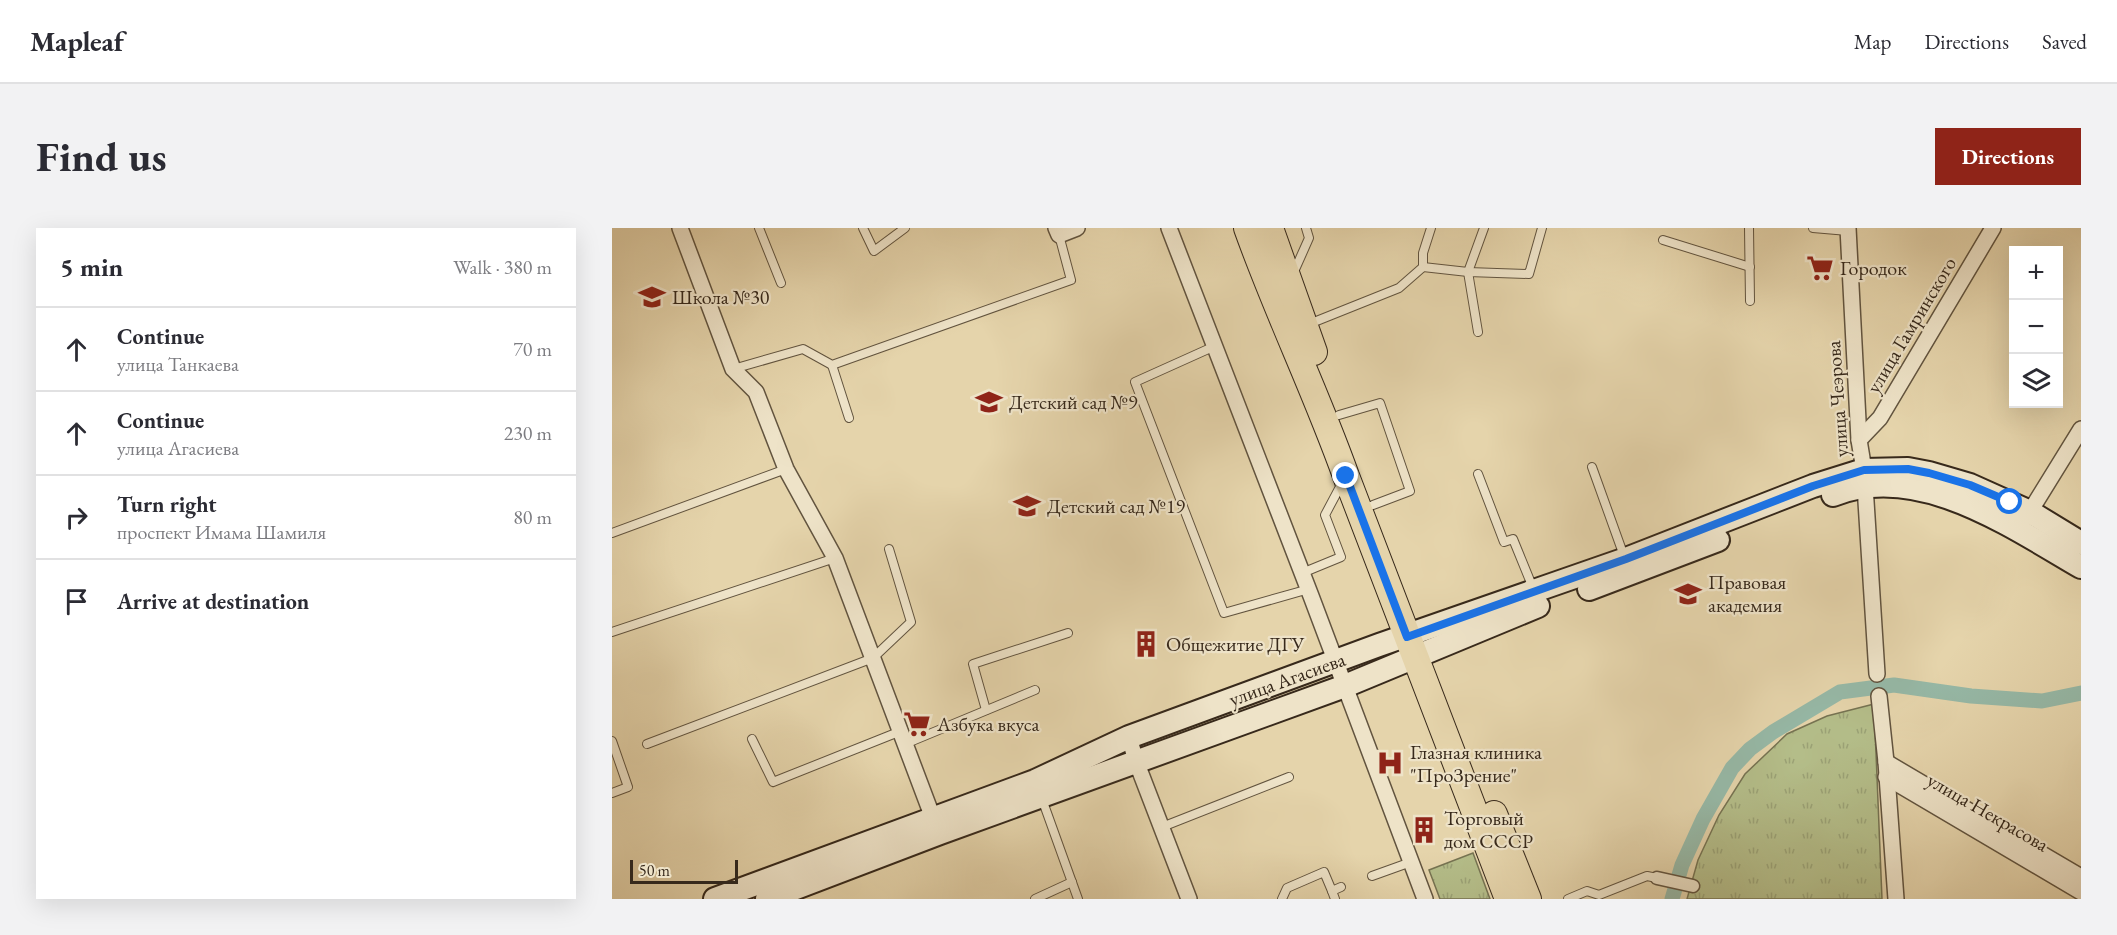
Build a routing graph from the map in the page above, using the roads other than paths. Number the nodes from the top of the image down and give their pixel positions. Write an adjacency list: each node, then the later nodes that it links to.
1 (680, 228): 29 (street)
2 (759, 228): 22 (lane)
3 (863, 228): 4 (lane)
4 (905, 228)
5 (1077, 228): 17 (street)
6 (1169, 228): 27 (street)
7 (1247, 228): 37 (main road)
8 (1269, 228): 23 (main road)
9 (1305, 228): 23 (lane)
10 (1431, 228): 19 (lane)
11 (1484, 228): 21 (lane)
12 (1542, 228): 21 (lane)
13 (1749, 228): 20 (lane)
14 (1813, 228): 16 (lane)
15 (1993, 228): 33 (street, улица Гамринского)
16 (1848, 229): 33 (street, улица Чеэрова)
17 (1058, 232): 28 (lane)
18 (1664, 240): 20 (lane)
19 (1423, 267): 21 (lane); 25 (lane)
20 (1750, 267): 24 (lane)
21 (1468, 272): 26 (lane)
22 (781, 283)
23 (1288, 284): 25 (main road)
24 (1750, 301)
25 (1305, 326): 30 (main road)
26 (1478, 332)
27 (1215, 346): 47 (street); 48 (lane)
28 (832, 365): 29 (lane); 31 (lane)
29 (733, 369): 35 (street)
30 (1339, 415): 39 (main road); 39 (lane)
31 (849, 418)
32 (2081, 429): 40 (street)
33 (1859, 440): 38 (street, улица Чеэрова)
34 (1592, 467): 45 (lane)
35 (786, 469): 41 (lane); 44 (street)
36 (1478, 474): 49 (lane)
37 (1346, 476): 47 (lane); 52 (main road)
38 (1864, 478): 40 (main road, улица Агасиева); 45 (main road, улица Агасиева); 55 (street, улица Чеэрова)
39 (1373, 505): 52 (main road)
40 (2024, 521): 42 (main road); 46 (main road)
41 (612, 533)
42 (2081, 543)
43 (889, 549): 53 (lane)
44 (835, 558): 50 (lane); 53 (street)
45 (1629, 567): 49 (main road, улица Агасиева); 52 (main road, улица Агасиева)
46 (2081, 567)
47 (1302, 573): 48 (street)
48 (1309, 589): 54 (street)
49 (1534, 592): 52 (main road, улица Агасиева)
50 (612, 632)
51 (1068, 633): 59 (lane)
52 (1418, 644): 54 (main road, улица Агасиева); 56 (main road, улица Агасиева); 88 (main road); 89 (main road)
53 (873, 658): 60 (street); 64 (lane)
54 (1335, 662): 56 (street); 61 (main road, улица Агасиева)
55 (1877, 674): 58 (lane)
56 (1345, 686): 65 (main road, улица Агасиева); 72 (street)
57 (1035, 690): 59 (lane)
58 (1879, 696): 66 (street)
59 (986, 710): 60 (lane)
60 (903, 737): 62 (lane); 70 (street)
61 (1129, 737): 65 (street); 68 (main road, улица Агасиева)
62 (752, 739)
63 (612, 741): 69 (lane)
64 (647, 744)
65 (1136, 761): 68 (main road, улица Агасиева); 71 (street)
66 (1886, 769): 74 (street, улица Некрасова); 79 (street, улица Некрасова); 91 (street)
67 (1289, 777): 71 (lane)
68 (1038, 789): 70 (main road, улица Агасиева); 76 (lane)
69 (612, 793)
70 (936, 826): 80 (main road, улица Агасиева)
71 (1162, 827): 85 (street)
72 (1411, 861): 73 (lane); 87 (street)
73 (1372, 876)
74 (2081, 877)
75 (1657, 878): 77 (street); 90 (lane)
76 (1072, 882): 83 (lane); 84 (lane)
77 (1693, 886)
78 (1341, 888): 81 (lane)
79 (2081, 892)
80 (763, 894): 82 (main road, улица Агасиева)
81 (1334, 895): 86 (lane)
82 (715, 899)
83 (1035, 899)
84 (1078, 899)
85 (1189, 899)
86 (1282, 899)
87 (1425, 899)
88 (1508, 899)
89 (1528, 899)
90 (1568, 899)
91 (1896, 899)

